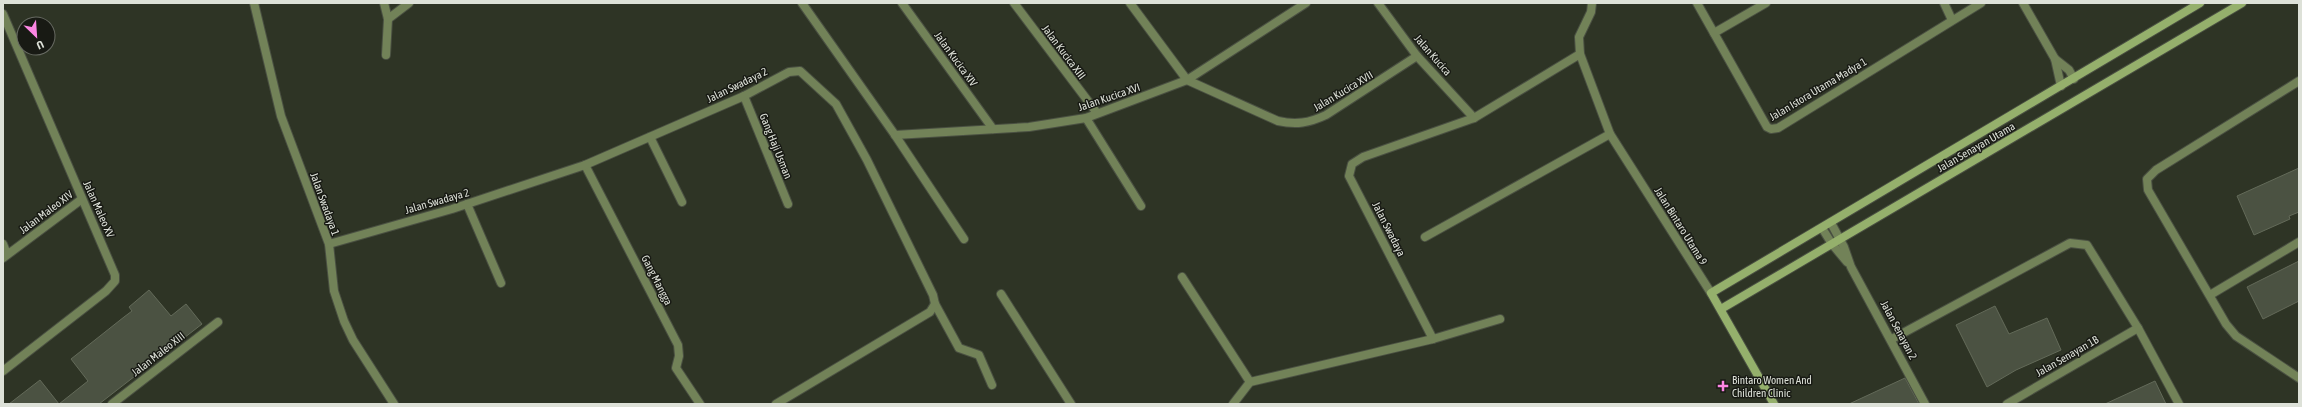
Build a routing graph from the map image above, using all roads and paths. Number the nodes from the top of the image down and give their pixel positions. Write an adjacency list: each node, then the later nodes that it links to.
1 (254, 3): 51 (street, Jalan Swadaya 1)
2 (384, 3): 19 (street)
3 (409, 3): 19 (street)
4 (802, 3): 36 (street)
5 (902, 3): 34 (street, Jalan Kucica XIV)
6 (1014, 3): 31 (street, Jalan Kucica XIII)
7 (1130, 3): 27 (street)
8 (1306, 3): 27 (street, Jalan Kucica XVI)
9 (1378, 3): 24 (street, Jalan Kucica)
10 (1592, 3): 23 (street)
11 (1697, 3): 21 (street, Jalan Istora Utama Madya 1)
12 (1766, 3): 21 (street)
13 (1944, 3): 20 (street)
14 (1981, 3): 20 (street, Jalan Istora Utama Madya 1)
15 (2023, 3): 25 (street)
16 (2200, 3): 26 (street, Jalan Senayan Utama)
17 (2242, 3): 48 (street, Jalan Senayan Utama)
18 (3, 14): 39 (street, Jalan Maleo XV)
19 (388, 19): 22 (street)
20 (1952, 20): 21 (street, Jalan Istora Utama Madya 1)
21 (1714, 33)
22 (386, 54)
23 (1580, 54): 33 (street, Jalan Swadaya); 35 (street, Jalan Bintaro Utama 9)
24 (1417, 56): 27 (street, Jalan Kucica XVII); 33 (street, Jalan Kucica)
25 (2055, 59): 26 (street); 29 (street)
26 (2074, 79): 29 (street, Jalan Senayan Utama)
27 (1187, 80): 31 (street, Jalan Kucica XVI)
28 (2299, 81): 59 (street)
29 (2061, 86): 44 (street, Jalan Senayan Utama)
30 (744, 96): 37 (street, Jalan Swadaya 2); 42 (street, Gang Haji Usman); 60 (street, Jalan Swadaya 2)
31 (1096, 114): 32 (street, Jalan Kucica XVI)
32 (1086, 118): 34 (street, Jalan Kucica XVI); 43 (street)
33 (1474, 118): 65 (street, Jalan Swadaya)
34 (992, 129): 36 (street, Jalan Kucica XVI)
35 (1610, 134): 46 (street); 57 (street, Jalan Bintaro Utama 9)
36 (895, 135): 47 (street)
37 (650, 136): 38 (street, Jalan Swadaya 2); 40 (street)
38 (585, 165): 41 (street, Jalan Swadaya 2); 74 (street, Gang Mangga)
39 (82, 199): 53 (street, Jalan Maleo XIV); 67 (street, Jalan Maleo XV)
40 (682, 202)
41 (467, 204): 51 (street, Jalan Swadaya 2); 56 (street)
42 (788, 204)
43 (1141, 206)
44 (1831, 223): 45 (street, Jalan Senayan Utama); 48 (street, Jalan Senayan 2)
45 (1822, 228): 52 (street, Jalan Senayan 2); 57 (street, Jalan Senayan Utama)
46 (1424, 237)
47 (964, 239)
48 (1840, 239): 52 (street, Jalan Senayan Utama); 54 (street, Jalan Senayan 2)
49 (2299, 242): 59 (street)
50 (3, 244): 53 (street)
51 (329, 244): 73 (street, Jalan Swadaya 1)
52 (1832, 244): 54 (street, Jalan Senayan 2); 61 (street, Jalan Senayan Utama)
53 (5, 256)
54 (1851, 267): 66 (street, Jalan Senayan 2)
55 (1182, 277): 69 (street)
56 (502, 283)
57 (1711, 293): 61 (street, Jalan Bintaro Utama 9)
58 (1001, 294): 76 (street)
59 (2210, 295): 68 (street)
60 (934, 304): 70 (street, Jalan Swadaya 2); 75 (street)
61 (1721, 309): 78 (street, Jalan Bintaro Utama 9)
62 (1500, 319): 65 (street)
63 (218, 322): 72 (street, Jalan Maleo XIII)
64 (2138, 328): 66 (street); 80 (street, Jalan Senayan 1B); 81 (street)
65 (1433, 339): 69 (street)
66 (1892, 339): 79 (street, Jalan Senayan 2)
67 (3, 371)
68 (2297, 375)
69 (1250, 382): 71 (street)
70 (992, 385)
71 (1234, 402): 77 (street)
72 (112, 404)
73 (394, 404)
74 (700, 404)
75 (776, 404)
76 (1071, 404)
77 (1226, 404)
78 (1774, 404)
79 (1925, 404)
80 (2007, 404)
81 (2179, 404)

